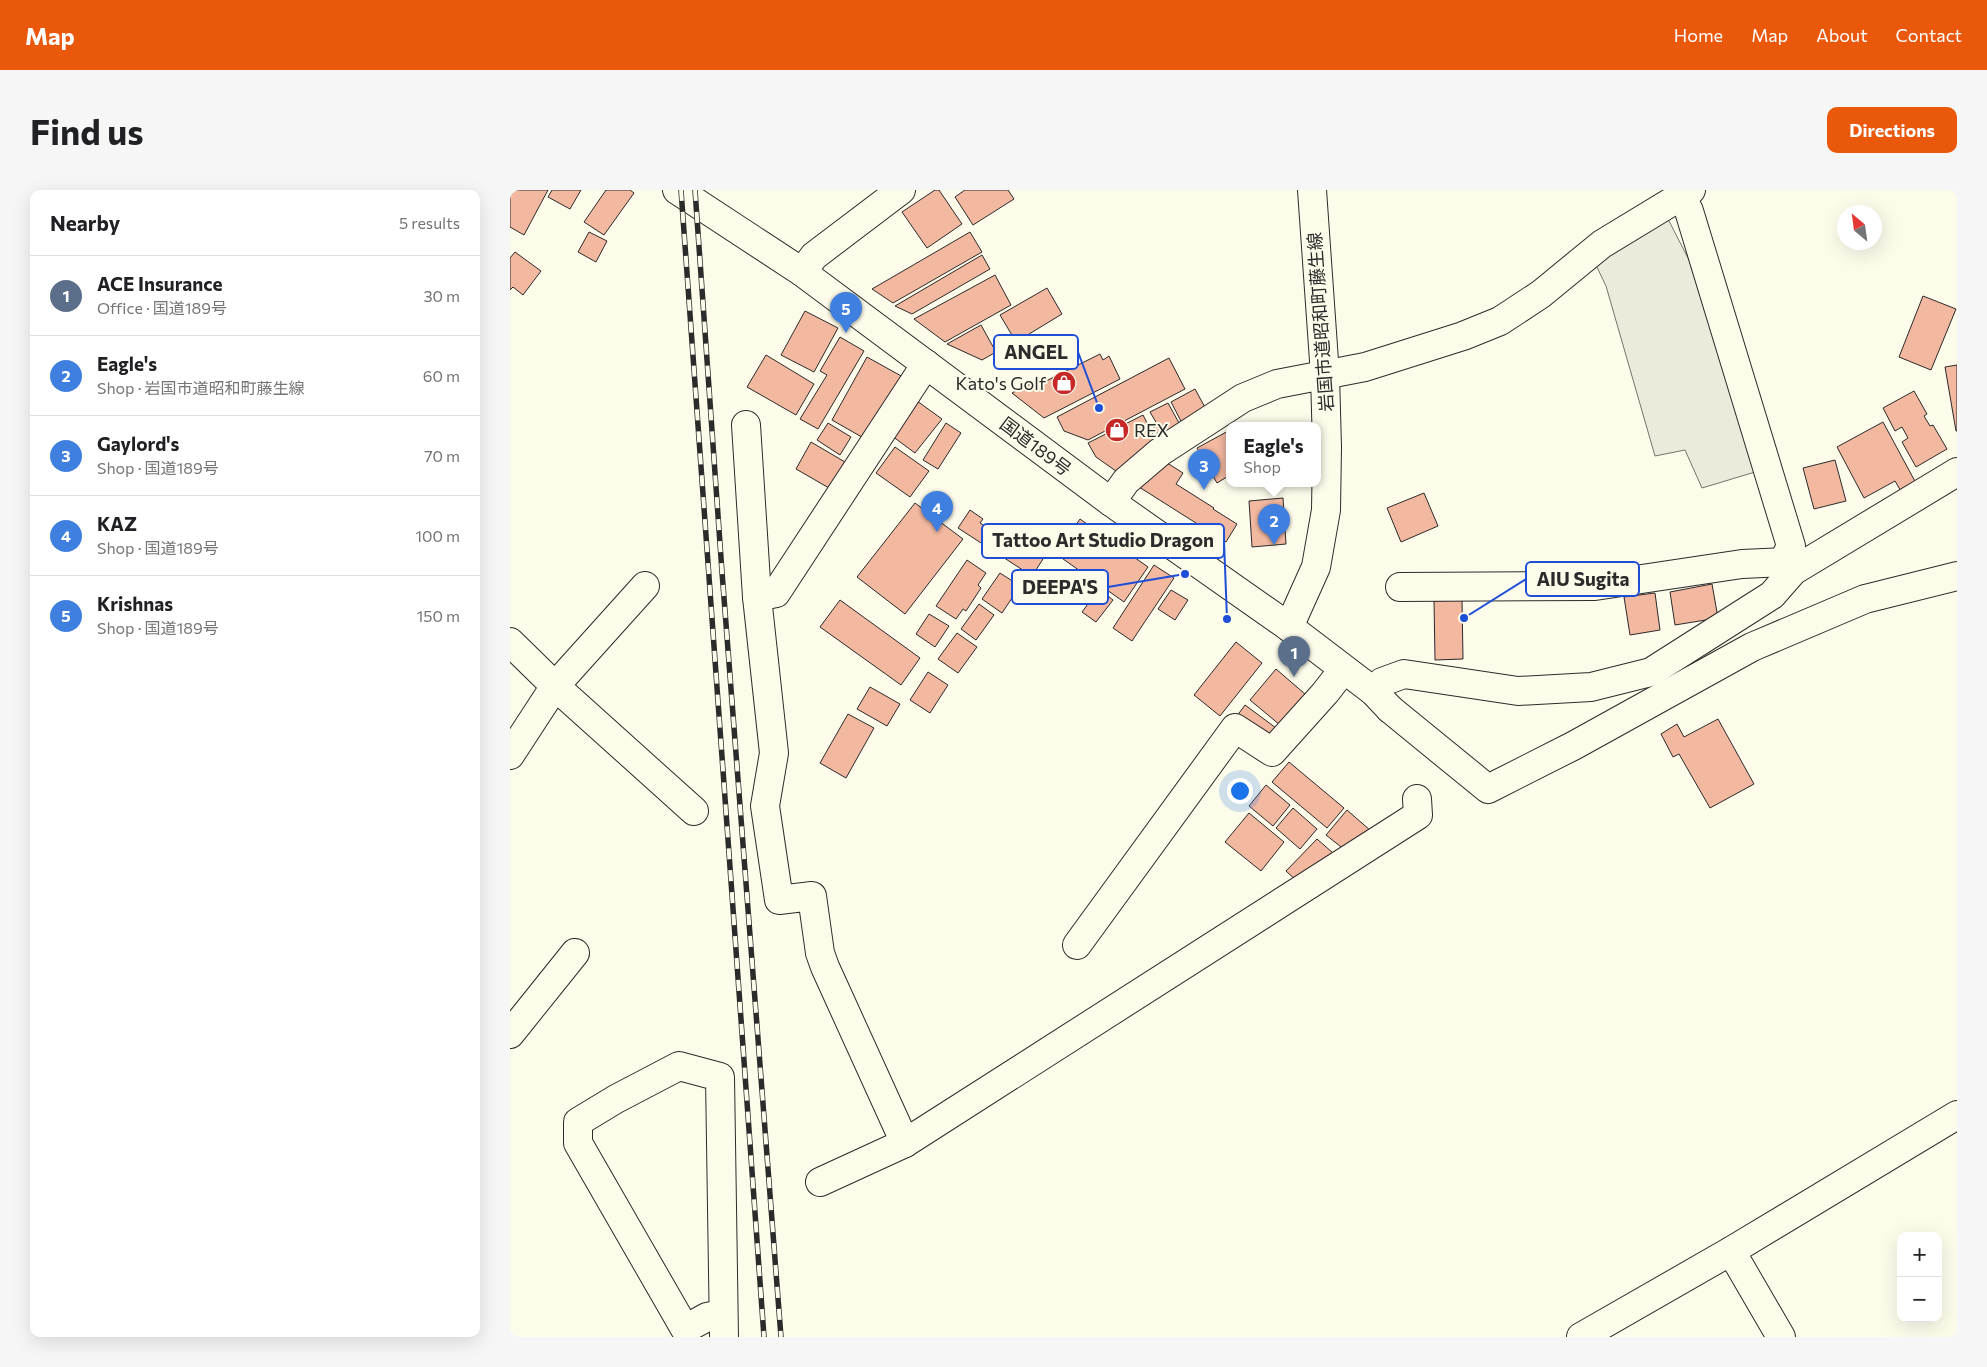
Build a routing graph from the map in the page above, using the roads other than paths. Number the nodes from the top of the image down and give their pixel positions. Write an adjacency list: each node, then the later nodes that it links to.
1 (677, 190): 5 (main road, 国道189号)
2 (902, 190): 5 (main road)
3 (1312, 190): 7 (main road, 岩国市道昭和町藤生線)
4 (1686, 193): 7 (main road); 11 (main road)
5 (802, 272): 6 (main road, 国道189号)
6 (926, 364): 10 (main road, 国道189号); 15 (main road)
7 (1324, 375): 10 (main road); 16 (main road, 岩国市道昭和町藤生線)
8 (746, 425): 15 (main road)
9 (1957, 472): 11 (main road)
10 (1111, 502): 16 (main road, 国道189号)
11 (1788, 566): 14 (main road); 20 (main road)
12 (1957, 576): 20 (main road, 国道189号)
13 (645, 586): 19 (main road)
14 (1400, 587)
15 (757, 597): 28 (main road)
16 (1289, 627): 18 (main road, 国道189号)
17 (510, 642): 19 (main road)
18 (1344, 670): 20 (main road, 国道189号); 24 (main road)
19 (555, 686): 21 (main road); 23 (main road)
20 (1381, 700)
21 (510, 755)
22 (1417, 799): 28 (main road)
23 (694, 811)
24 (1077, 945)
25 (575, 952): 26 (main road)
26 (510, 1034)
27 (1957, 1115): 30 (main road)
28 (905, 1143): 29 (main road)
29 (820, 1182)
30 (1731, 1251): 32 (main road); 33 (main road)
31 (723, 1325): 31 (main road)
32 (1581, 1337)
33 (1781, 1337)

